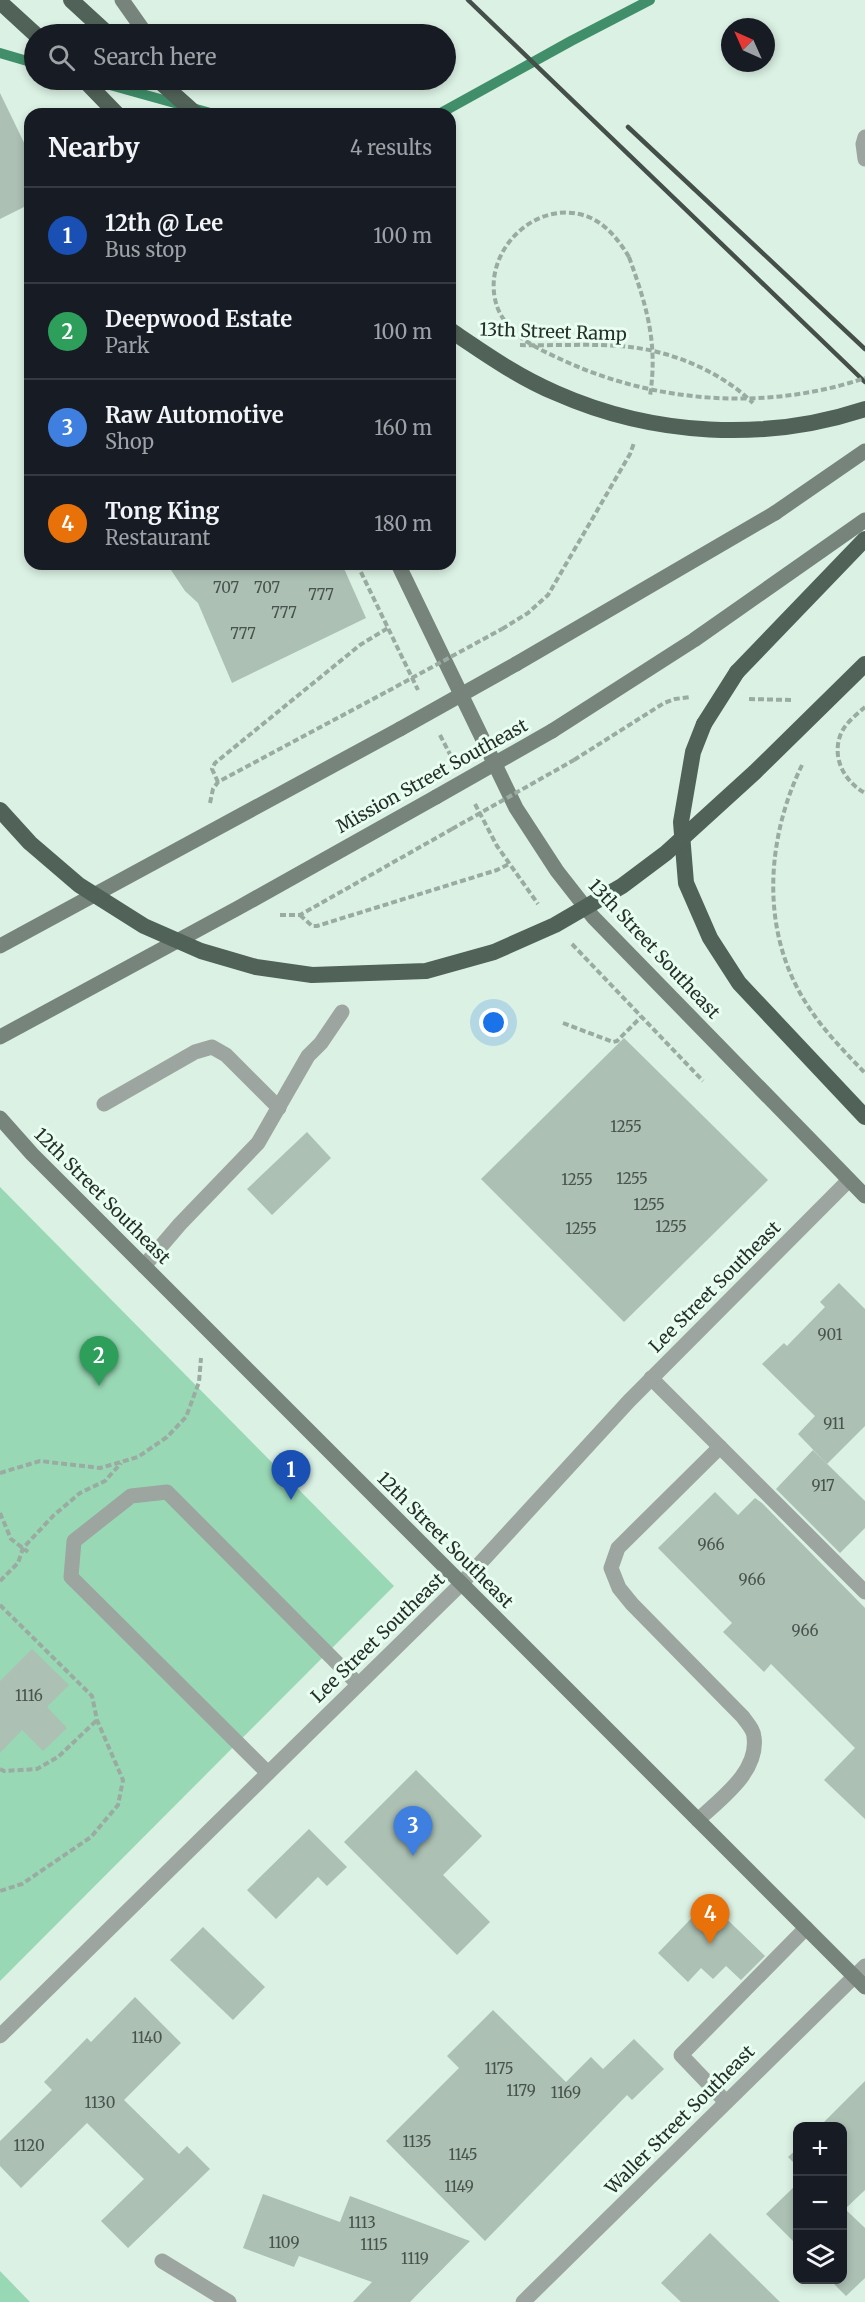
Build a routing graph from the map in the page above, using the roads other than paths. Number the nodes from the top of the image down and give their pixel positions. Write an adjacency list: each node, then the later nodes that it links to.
1 (70, 0): 5 (highway)
2 (122, 0): 6 (main road)
3 (0, 2): 4 (highway)
4 (24, 24)
5 (97, 24)
6 (139, 24)
7 (94, 90): 10 (highway)
8 (169, 90): 11 (highway, bridge)
9 (177, 90): 12 (main road, bridge)
10 (111, 108)
11 (188, 108)
12 (190, 108)
13 (456, 334): 14 (highway, bridge)
14 (865, 409)
15 (865, 451): 21 (main road, bridge)
16 (865, 520): 23 (main road, Mission Street Southeast, bridge)
17 (865, 539): 26 (highway, bridge)
18 (401, 570): 28 (main road, 13th Street Southeast)
19 (865, 664): 20 (highway, bridge)
20 (0, 810)
21 (0, 946)
22 (342, 1012): 25 (street)
23 (0, 1037)
24 (104, 1104): 25 (street)
25 (279, 1108): 30 (street)
26 (865, 1117)
27 (0, 1118): 30 (main road, 12th Street Southeast)
28 (849, 1180): 29 (main road, 13th Street Southeast); 31 (street, Lee Street Southeast)
29 (865, 1196)
30 (144, 1266): 33 (main road, 12th Street Southeast)
31 (651, 1378): 32 (street); 33 (street, Lee Street Southeast)
32 (720, 1447): 34 (street); 37 (street)
33 (461, 1584): 35 (street, Lee Street Southeast); 37 (main road, 12th Street Southeast)
34 (865, 1592)
35 (358, 1684): 36 (street, Lee Street Southeast); 36 (street)
36 (268, 1773): 40 (street, Lee Street Southeast)
37 (698, 1820): 38 (main road, 12th Street Southeast)
38 (806, 1928): 39 (main road, 12th Street Southeast); 41 (street)
39 (861, 1976): 41 (street, Waller Street Southeast)
40 (0, 2036)
41 (726, 2102): 44 (street, Waller Street Southeast)
42 (162, 2261): 43 (street)
43 (229, 2302)
44 (523, 2302)

